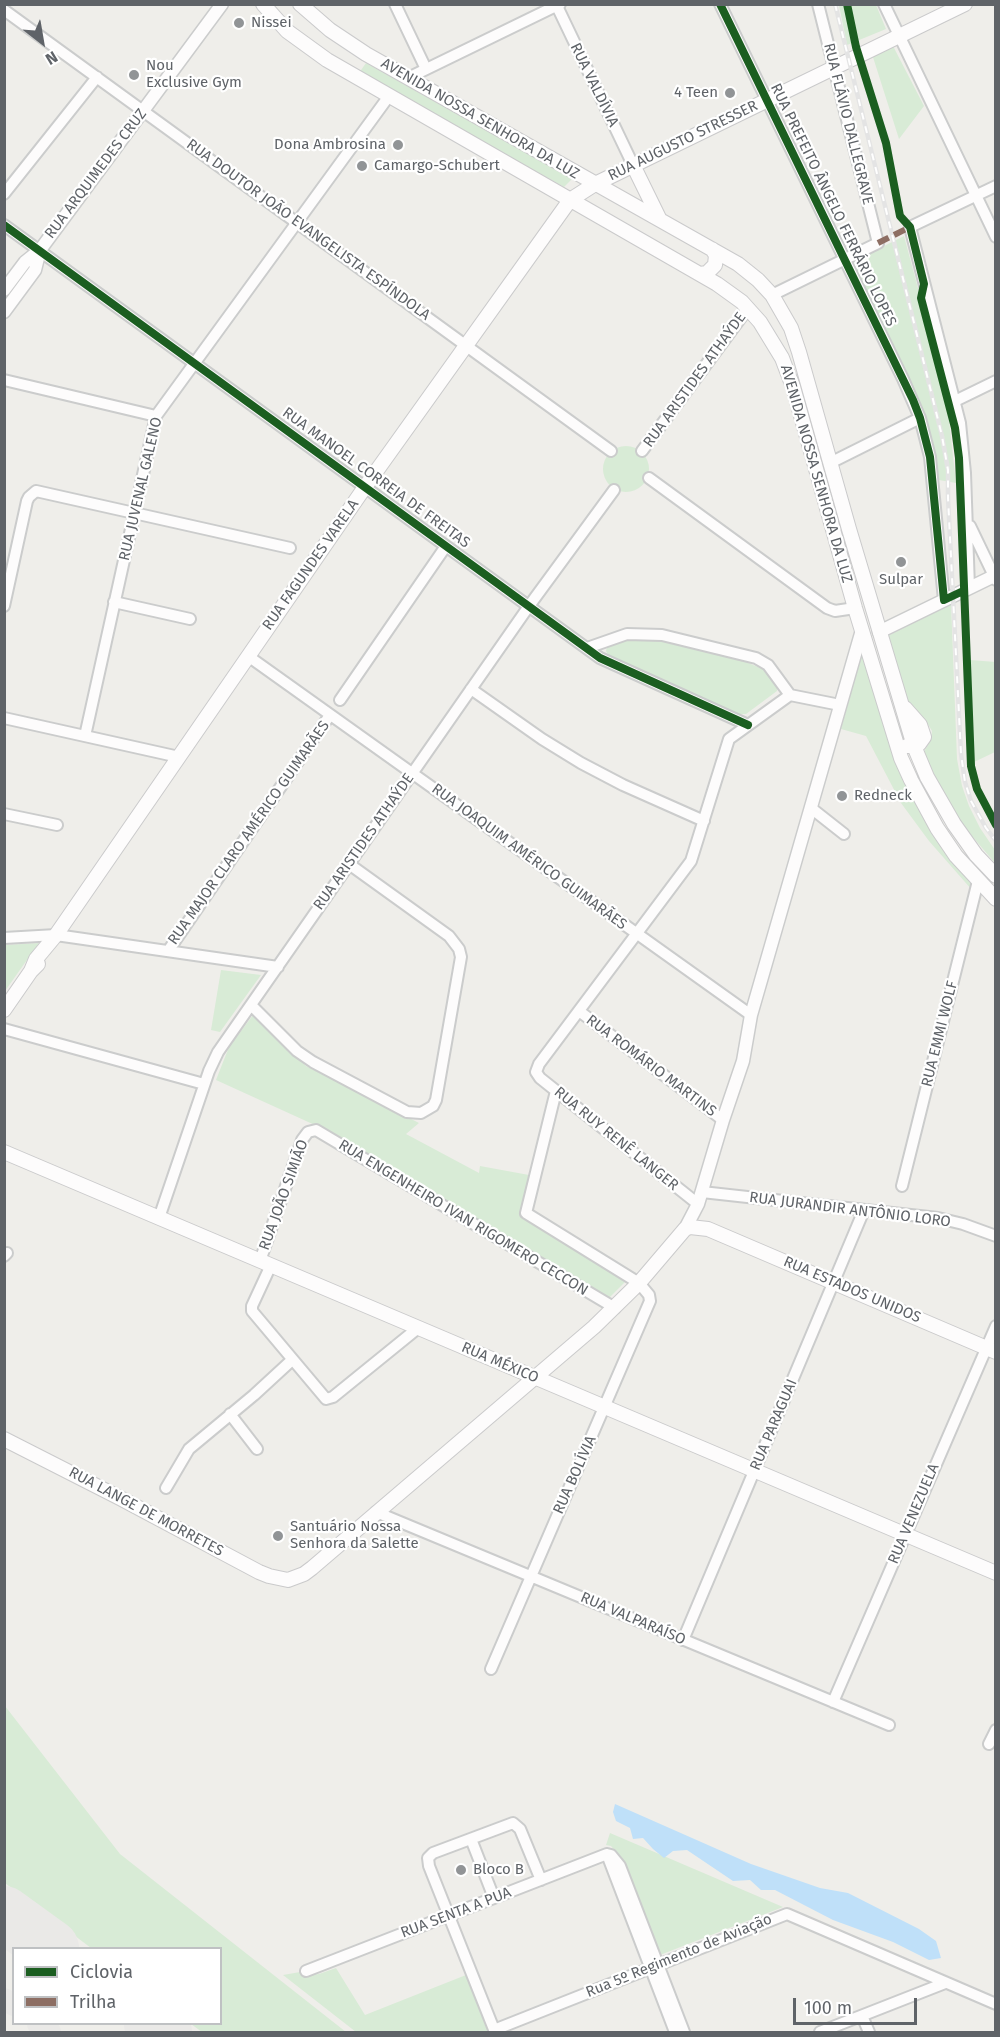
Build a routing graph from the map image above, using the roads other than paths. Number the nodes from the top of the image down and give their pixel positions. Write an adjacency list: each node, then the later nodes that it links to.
1 (263, 4): 14 (main road, AVENIDA NOSSA SENHORA DA LUZ)
2 (300, 4): 12 (main road, AVENIDA NOSSA SENHORA DA LUZ)
3 (395, 4): 16 (street)
4 (720, 4): 21 (street, RUA PREFEITO ÂNGELO FERRÁRIO LOPES)
5 (818, 4): 15 (street, RUA FLÁVIO DALLEGRAVE)
6 (884, 4): 11 (street)
7 (965, 4): 11 (main road, RUA AUGUSTO STRESSER)
8 (558, 5): 16 (street); 26 (street, RUA VALDÍVIA)
9 (222, 7): 22 (street, RUA ARQUIMEDES CRUZ)
10 (4, 10): 18 (street, RUA DOUTOR JOÃO EVANGELISTA ESPÍNDOLA)
11 (898, 37): 15 (main road, RUA AUGUSTO STRESSER); 31 (street)
12 (341, 38): 13 (main road, AVENIDA NOSSA SENHORA DA LUZ); 14 (main road)
13 (366, 54): 17 (main road); 19 (main road, AVENIDA NOSSA SENHORA DA LUZ)
14 (327, 60): 17 (main road, AVENIDA NOSSA SENHORA DA LUZ)
15 (833, 68): 21 (main road, RUA AUGUSTO STRESSER); 39 (street, RUA FLÁVIO DALLEGRAVE)
16 (426, 69): 19 (street)
17 (353, 76): 20 (main road, AVENIDA NOSSA SENHORA DA LUZ)
18 (97, 77): 22 (street, RUA DOUTOR JOÃO EVANGELISTA ESPÍNDOLA); 30 (street)
19 (408, 78): 23 (main road, AVENIDA NOSSA SENHORA DA LUZ)
20 (389, 96): 25 (main road, AVENIDA NOSSA SENHORA DA LUZ); 34 (street, RUA JUVENAL GALENO)
21 (766, 100): 26 (main road, RUA AUGUSTO STRESSER); 39 (street, RUA PREFEITO ÂNGELO FERRÁRIO LOPES)
22 (143, 111): 34 (street, RUA DOUTOR JOÃO EVANGELISTA ESPÍNDOLA); 38 (street, RUA ARQUIMEDES CRUZ)
23 (501, 130): 24 (main road, AVENIDA NOSSA SENHORA DA LUZ); 25 (main road)
24 (527, 145): 27 (main road); 28 (main road, AVENIDA NOSSA SENHORA DA LUZ)
25 (488, 153): 27 (main road, AVENIDA NOSSA SENHORA DA LUZ)
26 (633, 165): 28 (main road, RUA AUGUSTO STRESSER); 33 (main road)
27 (514, 168): 32 (main road, AVENIDA NOSSA SENHORA DA LUZ)
28 (595, 183): 32 (main road, RUA AUGUSTO STRESSER); 33 (main road, AVENIDA NOSSA SENHORA DA LUZ)
29 (996, 186): 31 (street)
30 (4, 194)
31 (975, 196): 36 (street); 49 (street)
32 (570, 200): 40 (main road, AVENIDA NOSSA SENHORA DA LUZ); 45 (main road, RUA FAGUNDES VARELA)
33 (660, 220): 37 (main road, AVENIDA NOSSA SENHORA DA LUZ)
34 (297, 222): 45 (street, RUA DOUTOR JOÃO EVANGELISTA ESPÍNDOLA); 46 (street, RUA JUVENAL GALENO)
35 (4, 225): 38 (street, RUA MANOEL CORREIA DE FREITAS)
36 (996, 237)
37 (712, 249): 40 (main road); 42 (main road, AVENIDA NOSSA SENHORA DA LUZ)
38 (40, 250): 41 (street); 44 (street); 46 (street, RUA MANOEL CORREIA DE FREITAS)
39 (845, 259): 42 (street); 51 (street, RUA PREFEITO ÂNGELO FERRÁRIO LOPES)
40 (700, 274): 43 (main road, AVENIDA NOSSA SENHORA DA LUZ)
41 (4, 290)
42 (772, 295): 54 (main road, AVENIDA NOSSA SENHORA DA LUZ)
43 (748, 308): 53 (street, RUA ARISTIDES ATHAÝDE); 62 (main road, AVENIDA NOSSA SENHORA DA LUZ)
44 (4, 312)
45 (466, 345): 52 (street, RUA DOUTOR JOÃO EVANGELISTA ESPÍNDOLA); 56 (main road, RUA FAGUNDES VARELA)
46 (194, 363): 50 (street, RUA JUVENAL GALENO); 56 (street, RUA MANOEL CORREIA DE FREITAS)
47 (4, 380): 50 (street)
48 (996, 381): 49 (street)
49 (955, 401): 59 (street)
50 (156, 416): 58 (street, RUA JUVENAL GALENO)
51 (920, 418): 54 (street); 66 (street)
52 (611, 451)
53 (642, 452)
54 (830, 463): 63 (main road, AVENIDA NOSSA SENHORA DA LUZ)
55 (649, 478): 70 (street)
56 (365, 487): 60 (street, RUA MANOEL CORREIA DE FREITAS); 75 (main road, RUA FAGUNDES VARELA)
57 (614, 489): 69 (street, RUA ARISTIDES ATHAÝDE)
58 (134, 512): 61 (street); 67 (street, RUA JUVENAL GALENO); 68 (street)
59 (967, 521): 64 (street); 65 (street)
60 (446, 546): 69 (street, RUA MANOEL CORREIA DE FREITAS); 78 (street)
61 (290, 548)
62 (840, 558): 63 (main road); 70 (main road, AVENIDA NOSSA SENHORA DA LUZ)
63 (858, 560): 73 (main road, AVENIDA NOSSA SENHORA DA LUZ)
64 (995, 577): 65 (street)
65 (969, 588): 66 (street)
66 (944, 600): 73 (street)
67 (114, 602): 71 (street); 83 (street, RUA JUVENAL GALENO)
68 (4, 606)
69 (529, 606): 74 (street, RUA MANOEL CORREIA DE FREITAS); 76 (street, RUA ARISTIDES ATHAÝDE)
70 (855, 608): 72 (main road, AVENIDA NOSSA SENHORA DA LUZ)
71 (190, 619)
72 (862, 630): 79 (street); 84 (main road, AVENIDA NOSSA SENHORA DA LUZ)
73 (879, 632): 85 (main road, AVENIDA NOSSA SENHORA DA LUZ)
74 (586, 648): 77 (street); 82 (street, RUA MANOEL CORREIA DE FREITAS)
75 (248, 656): 80 (street, RUA JOAQUIM AMÉRICO GUIMARÃES); 86 (main road, RUA FAGUNDES VARELA)
76 (471, 689): 87 (street, RUA ARISTIDES ATHAÝDE); 90 (street)
77 (790, 695): 79 (street); 82 (street)
78 (340, 700)
79 (840, 705): 88 (street)
80 (330, 715): 87 (street, RUA JOAQUIM AMÉRICO GUIMARÃES); 100 (street, RUA MAJOR CLARO AMÉRICO GUIMARÃES)
81 (4, 718): 83 (street)
82 (748, 725): 90 (street)
83 (85, 736): 86 (street)
84 (894, 737): 85 (main road); 95 (main road, AVENIDA NOSSA SENHORA DA LUZ)
85 (914, 746): 94 (main road, AVENIDA NOSSA SENHORA DA LUZ)
86 (179, 757): 98 (main road, RUA FAGUNDES VARELA)
87 (412, 773): 93 (street, RUA ARISTIDES ATHAÝDE); 97 (street, RUA JOAQUIM AMÉRICO GUIMARÃES)
88 (811, 808): 92 (street); 105 (street)
89 (4, 814): 91 (street)
90 (704, 821): 97 (street)
91 (57, 825)
92 (844, 834)
93 (349, 864): 101 (street, RUA ARISTIDES ATHAÝDE); 102 (street)
94 (996, 876)
95 (978, 881): 96 (main road, AVENIDA NOSSA SENHORA DA LUZ); 112 (street, RUA EMMI WOLF)
96 (996, 899)
97 (637, 934): 104 (street); 105 (street, RUA JOAQUIM AMÉRICO GUIMARÃES)
98 (56, 935): 99 (street); 100 (street); 103 (main road, RUA FAGUNDES VARELA)
99 (4, 938)
100 (168, 951): 101 (street)
101 (278, 967): 102 (street, RUA ARISTIDES ATHAÝDE)
102 (251, 1005): 107 (street, RUA ARISTIDES ATHAÝDE)
103 (5, 1008)
104 (579, 1011): 108 (street, RUA RUY RENÊ LANGER); 109 (street, RUA ROMÁRIO MARTINS)
105 (751, 1016): 109 (street)
106 (4, 1029): 107 (street)
107 (204, 1084): 115 (street, RUA ARISTIDES ATHAÝDE)
108 (556, 1091): 113 (street, RUA RUY RENÊ LANGER); 121 (street)
109 (723, 1120): 113 (street)
110 (311, 1131): 119 (street, RUA JOÃO SIMIÃO); 122 (street, RUA ENGENHEIRO IVAN RIGOMERO CECCON)
111 (4, 1152): 115 (main road, RUA MÉXICO)
112 (902, 1186)
113 (700, 1198): 114 (street, RUA JURANDIR ANTÔNIO LORO); 116 (street); 117 (street)
114 (864, 1210): 118 (street, RUA JURANDIR ANTÔNIO LORO); 120 (street, RUA PARAGUAI)
115 (159, 1218): 119 (main road, RUA MÉXICO)
116 (708, 1228): 117 (main road, RUA ESTADOS UNIDOS); 120 (main road, RUA ESTADOS UNIDOS)
117 (685, 1229): 121 (main road)
118 (996, 1236)
119 (266, 1263): 124 (main road, RUA MÉXICO); 127 (street, RUA JOÃO SIMIÃO)
120 (833, 1282): 126 (main road, RUA ESTADOS UNIDOS); 134 (street, RUA PARAGUAI)
121 (639, 1283): 122 (main road); 130 (street, RUA BOLÍVIA)
122 (615, 1308): 125 (main road)
123 (996, 1326): 126 (street, RUA VENEZUELA)
124 (417, 1328): 127 (street); 128 (main road, RUA MÉXICO)
125 (568, 1349): 128 (main road); 129 (main road)
126 (991, 1350): 137 (street, RUA VENEZUELA)
127 (292, 1360): 131 (street)
128 (534, 1377): 129 (main road, RUA MÉXICO); 136 (main road)
129 (559, 1388): 130 (main road, RUA MÉXICO)
130 (604, 1407): 134 (main road, RUA MÉXICO); 139 (street, RUA BOLÍVIA)
131 (230, 1414): 133 (street); 135 (street)
132 (4, 1438): 136 (main road, RUA LANGE DE MORRETES)
133 (257, 1449)
134 (754, 1471): 137 (main road, RUA MÉXICO); 140 (street, RUA PARAGUAI)
135 (166, 1488)
136 (376, 1512): 139 (street, RUA VALPARAÍSO)
137 (905, 1535): 138 (main road, RUA MÉXICO); 142 (street, RUA VENEZUELA)
138 (996, 1574)
139 (531, 1576): 140 (street, RUA VALPARAÍSO); 141 (street, RUA BOLÍVIA)
140 (683, 1640): 142 (street, RUA VALPARAÍSO)
141 (491, 1669)
142 (832, 1702): 143 (street, RUA VALPARAÍSO)
143 (889, 1725)
144 (996, 1730): 145 (street)
145 (989, 1744)
146 (471, 1839): 147 (street); 148 (street); 149 (street)
147 (541, 1880): 148 (street, RUA SENTA A PUA); 150 (street, RUA SENTA A PUA)
148 (494, 1898): 149 (street, RUA SENTA A PUA)
149 (448, 1916): 151 (street, RUA SENTA A PUA); 155 (street)
150 (654, 1966): 152 (street, Rua 5º Regimento de Aviação); 155 (street, Rua 5º Regimento de Aviação); 156 (street); 157 (street)
151 (306, 1971)
152 (945, 1983): 153 (street, Rua 5º Regimento de Aviação); 154 (street)
153 (996, 2004)
154 (862, 2016): 158 (street); 159 (street)
155 (494, 2031)
156 (675, 2032)
157 (684, 2032)
158 (820, 2032)
159 (869, 2032)

